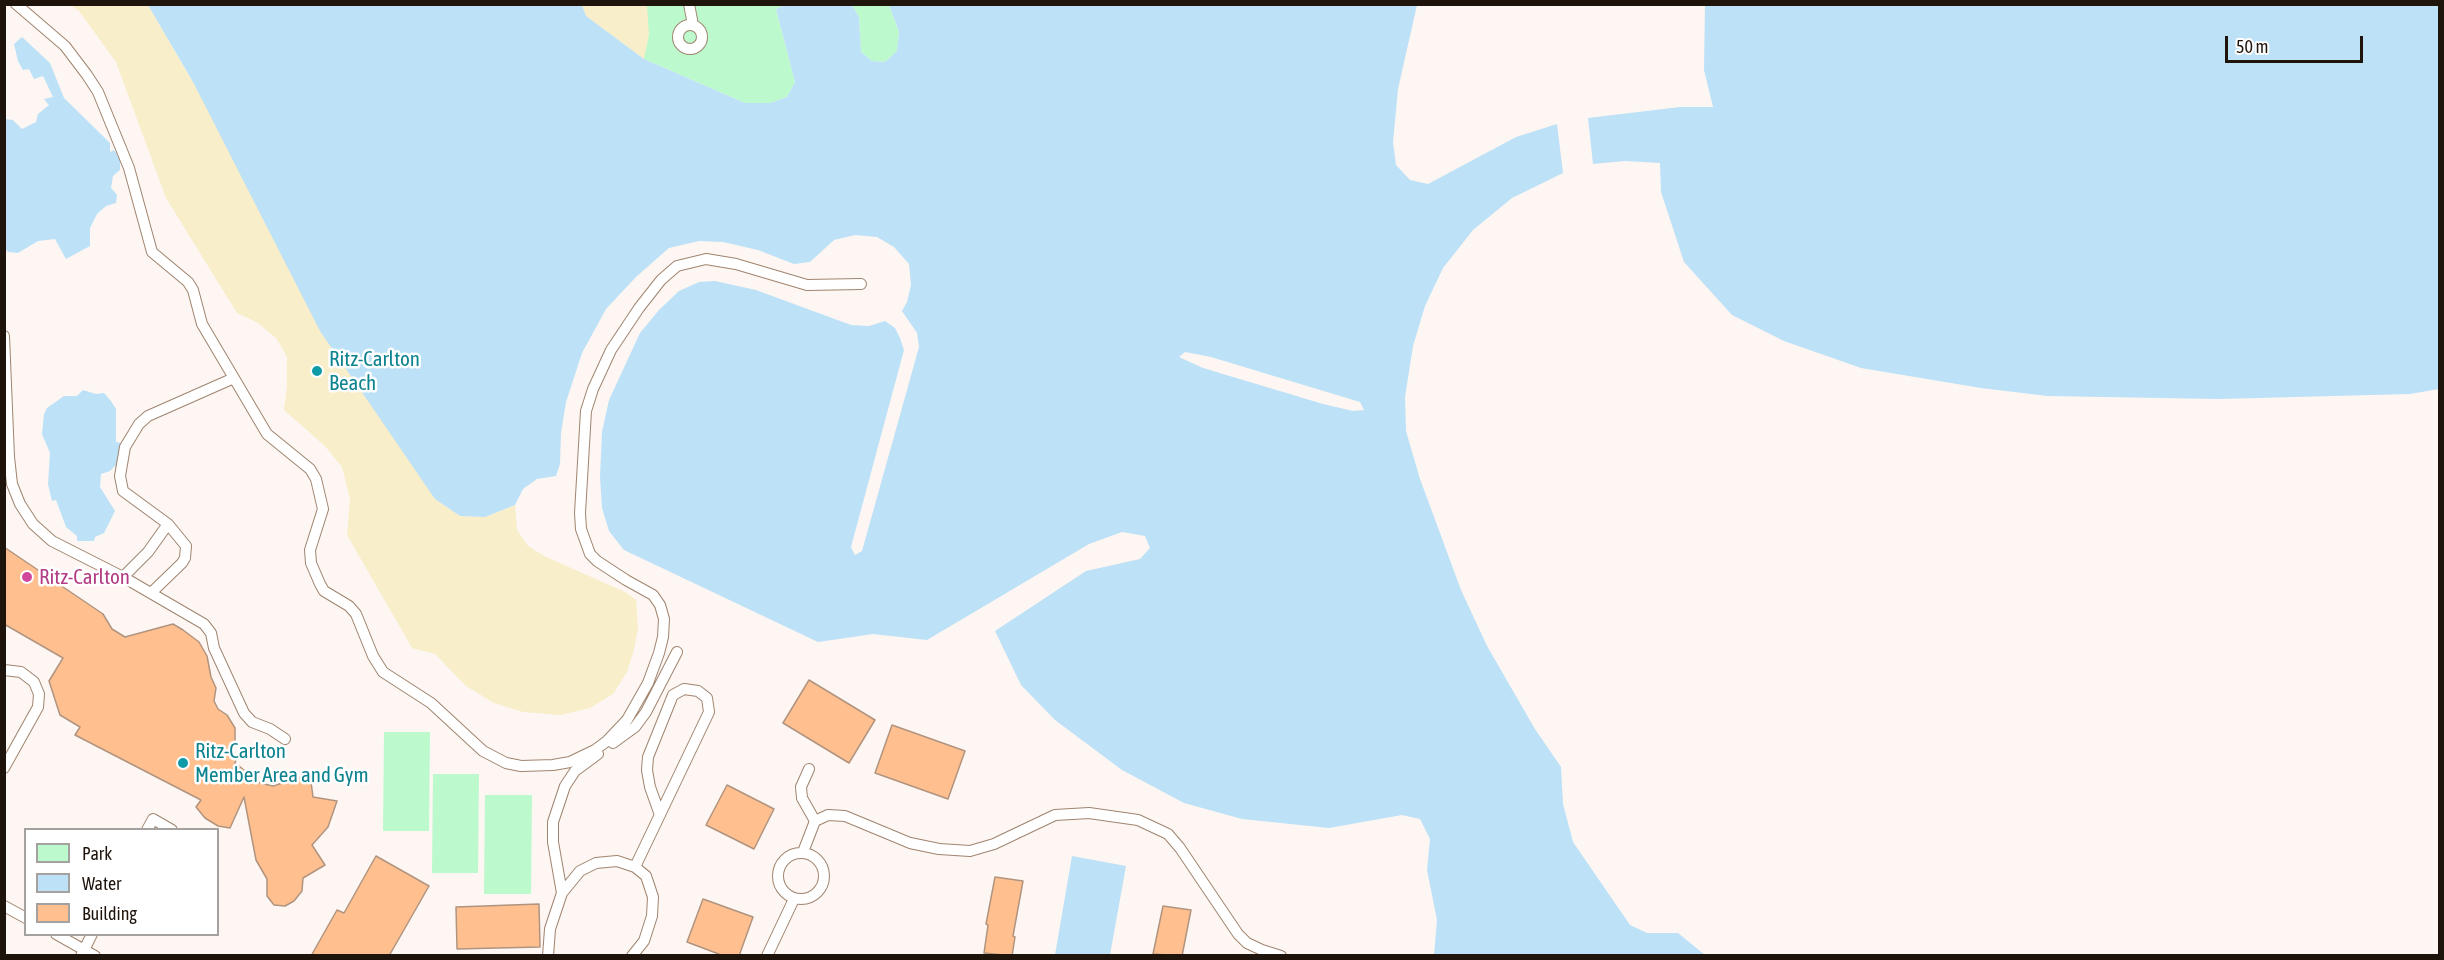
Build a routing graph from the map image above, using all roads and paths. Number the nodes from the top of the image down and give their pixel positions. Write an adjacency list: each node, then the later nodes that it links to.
1 (16, 4): 6 (lane)
2 (689, 4): 3 (lane)
3 (693, 25)
4 (861, 284): 11 (lane)
5 (4, 336): 8 (lane)
6 (234, 378): 7 (lane); 15 (lane)
7 (168, 524): 8 (lane); 9 (lane)
8 (123, 577): 9 (lane)
9 (151, 593): 14 (lane)
10 (677, 652): 13 (lane)
11 (653, 669): 13 (lane); 15 (lane)
12 (4, 670): 16 (lane)
13 (666, 673): 15 (lane)
14 (285, 739)
15 (572, 767): 24 (lane)
16 (4, 768)
17 (809, 769): 19 (lane)
18 (660, 814): 18 (lane); 23 (lane)
19 (815, 821): 22 (lane); 35 (lane)
20 (148, 828): 21 (lane)
21 (169, 828)
22 (803, 852): 25 (lane); 25 (lane)
23 (635, 867): 24 (lane); 33 (lane)
24 (562, 893): 32 (lane)
25 (794, 899): 34 (lane)
26 (4, 906): 27 (lane)
27 (24, 917)
28 (59, 936): 30 (lane)
29 (91, 936): 30 (lane)
30 (82, 952): 31 (lane)
31 (95, 956)
32 (548, 956)
33 (632, 956)
34 (767, 956)
35 (1281, 956)

